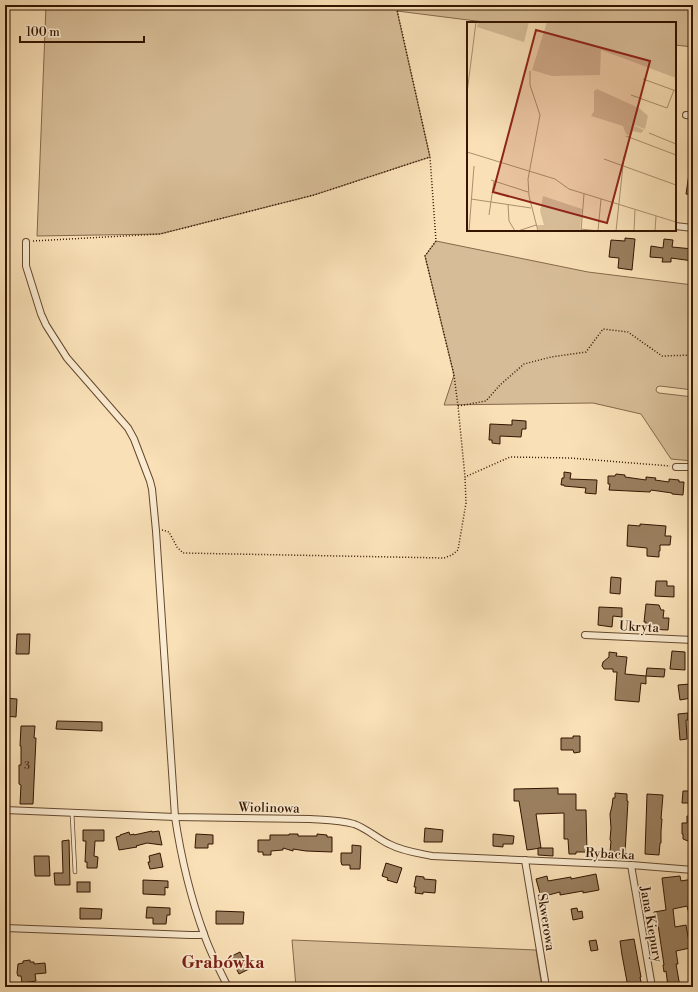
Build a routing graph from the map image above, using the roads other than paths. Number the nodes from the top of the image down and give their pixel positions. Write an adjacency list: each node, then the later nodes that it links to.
1 (686, 115): 2 (street)
2 (693, 116)
3 (676, 226): 4 (street)
4 (693, 228)
5 (26, 242): 12 (street)
6 (676, 467): 7 (street)
7 (693, 467)
8 (585, 635): 9 (street, Ukryta)
9 (693, 640)
10 (5, 810): 11 (street, Wiolinowa)
11 (72, 813): 12 (street, Wiolinowa); 16 (lane)
12 (175, 817): 13 (street, Wiolinowa); 18 (street)
13 (526, 860): 14 (street, Rybacka); 20 (street, Skwerowa)
14 (631, 865): 15 (street, Rybacka); 21 (street, Jana Kiepury)
15 (693, 870)
16 (75, 872)
17 (5, 928): 18 (street)
18 (204, 934): 19 (street)
19 (228, 987)
20 (546, 987)
21 (652, 987)

